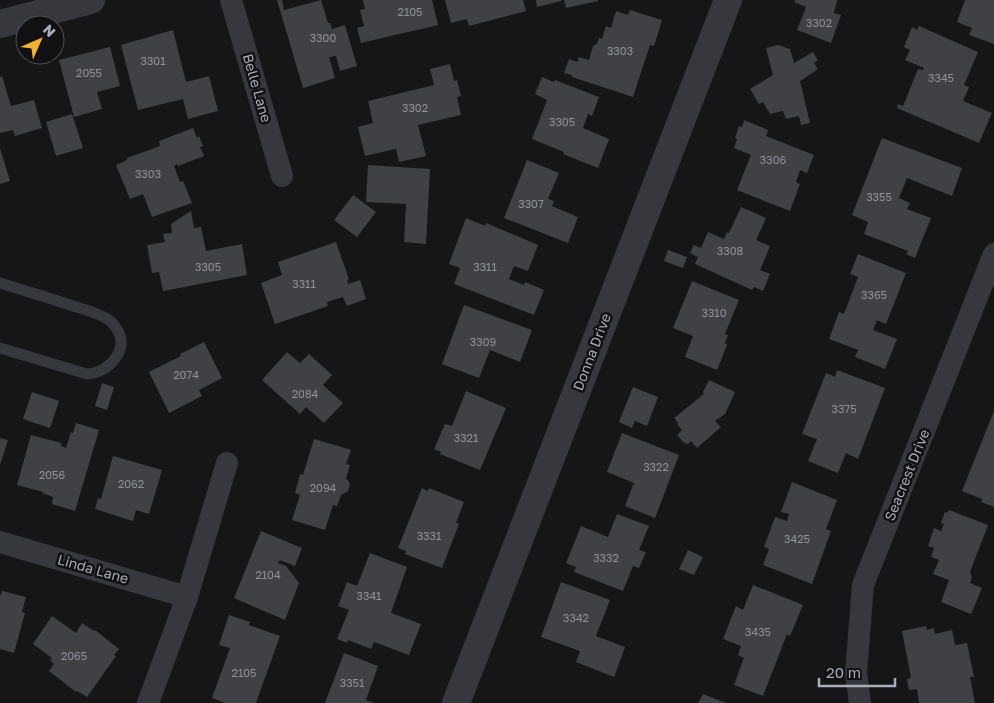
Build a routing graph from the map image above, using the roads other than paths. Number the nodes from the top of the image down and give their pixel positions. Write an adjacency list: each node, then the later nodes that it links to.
1 (90, 0): 4 (street)
2 (231, 0): 5 (street, Belle Lane)
3 (728, 0): 13 (street, Donna Drive)
4 (0, 24)
5 (282, 176)
6 (994, 254): 14 (street, Seacrest Drive)
7 (0, 282): 8 (lane)
8 (0, 348)
9 (227, 463): 11 (street)
10 (0, 542): 11 (street, Linda Lane)
11 (187, 597): 12 (street)
12 (148, 703)
13 (456, 703)
14 (860, 703)

